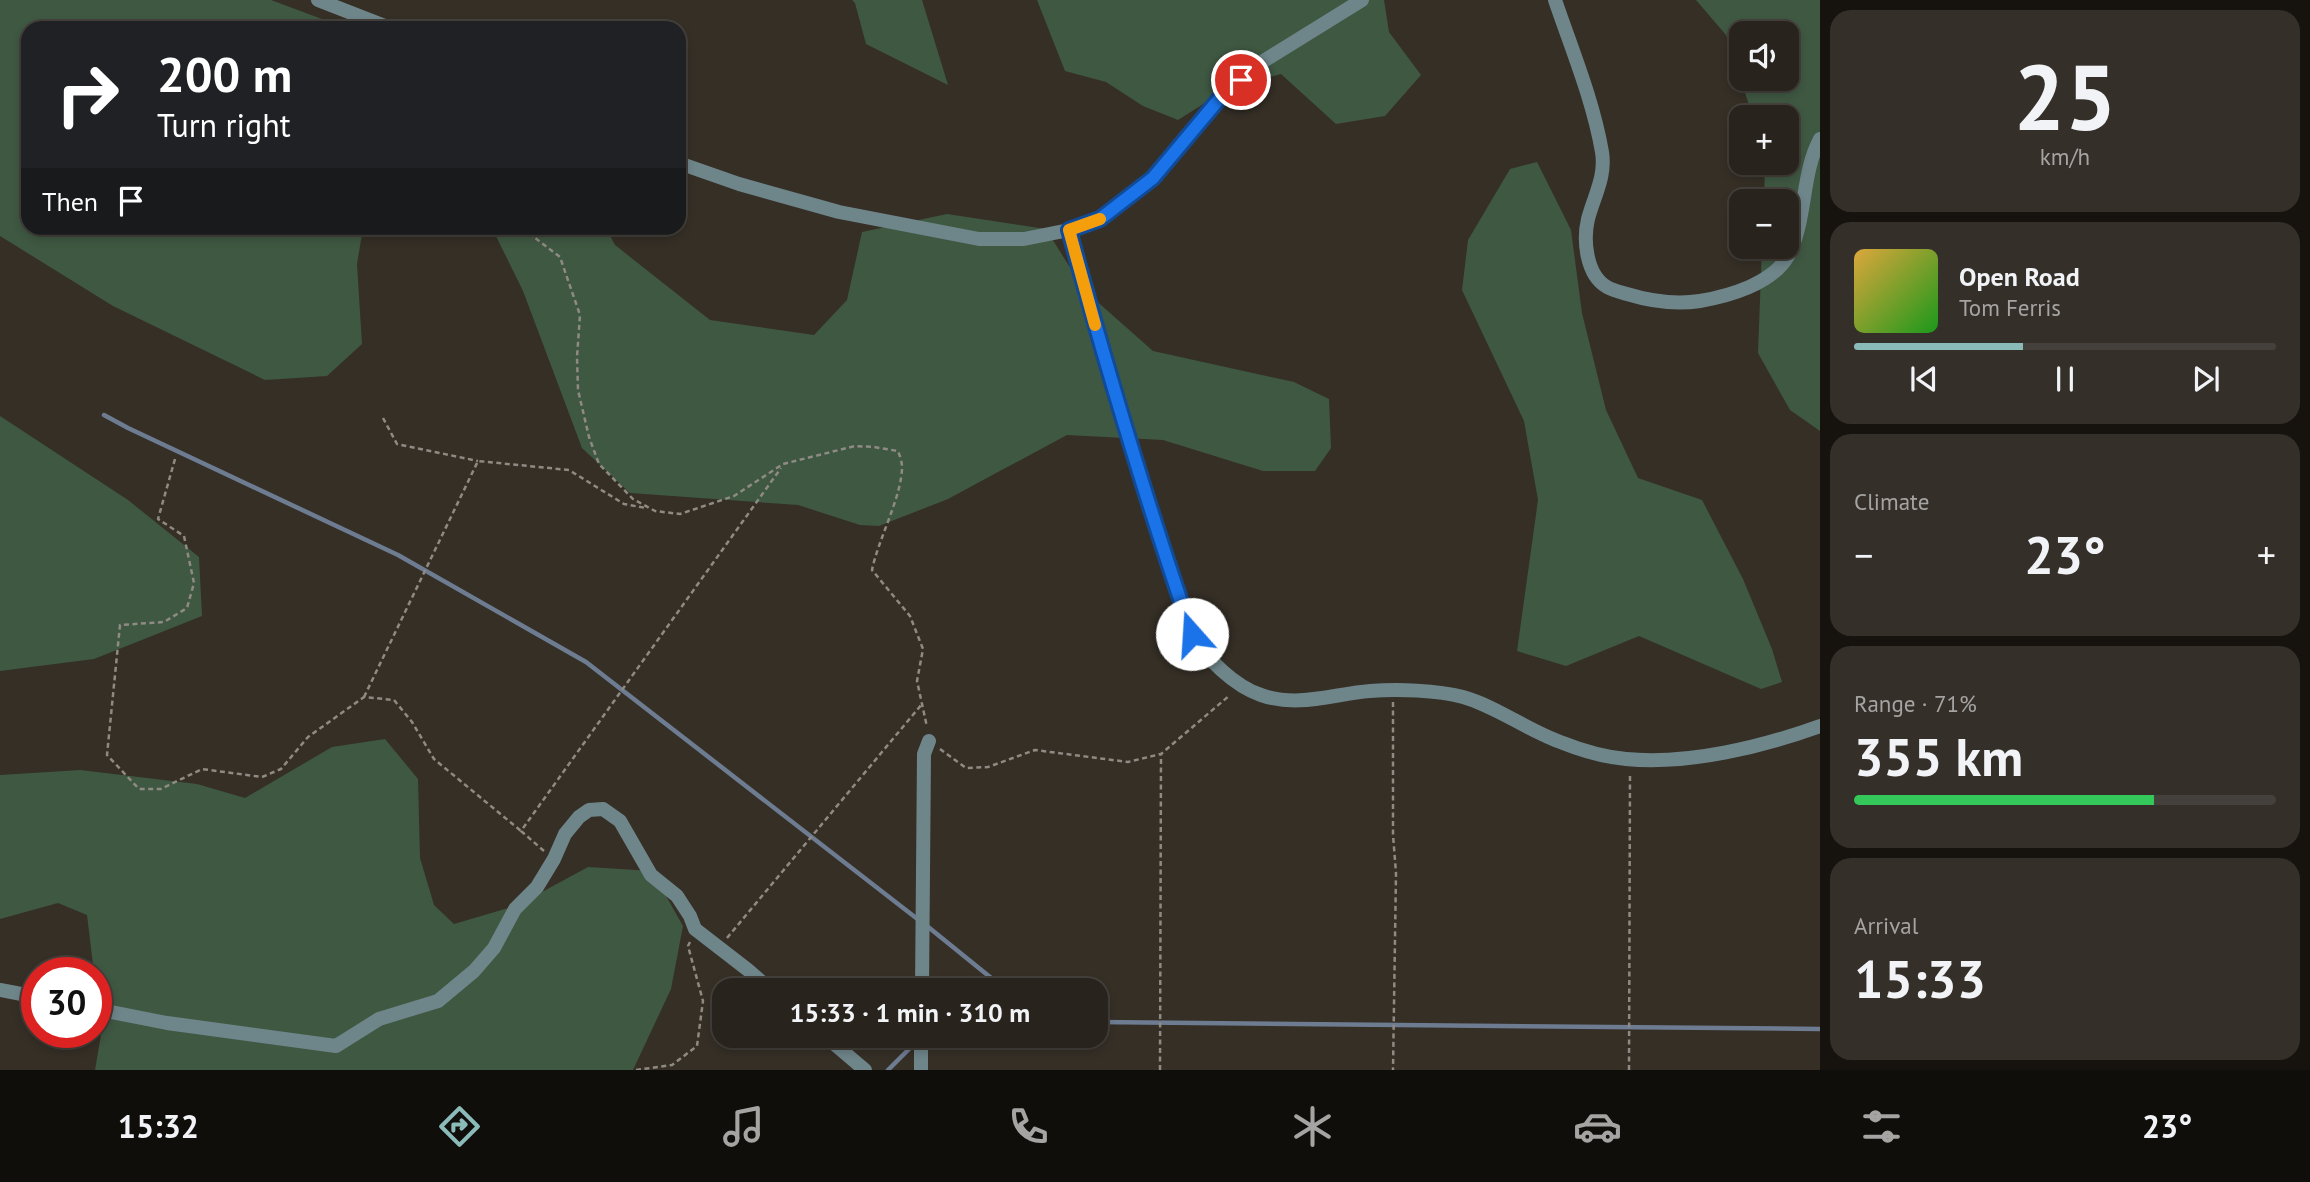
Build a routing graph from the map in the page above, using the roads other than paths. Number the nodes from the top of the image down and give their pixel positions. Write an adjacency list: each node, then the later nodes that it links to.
1 (318, 0): 4 (street)
2 (1362, 0): 7 (street)
3 (1555, 0): 5 (street)
4 (372, 21)
5 (1820, 139)
6 (686, 165): 7 (street)
7 (1069, 230): 8 (street)
8 (1820, 726)
9 (929, 741): 11 (street)
10 (756, 978): 14 (street)
11 (922, 978)
12 (0, 990): 13 (street)
13 (21, 994)
14 (112, 1012)
15 (839, 1048): 17 (street)
16 (922, 1048): 18 (street)
17 (866, 1070)
18 (921, 1070)

